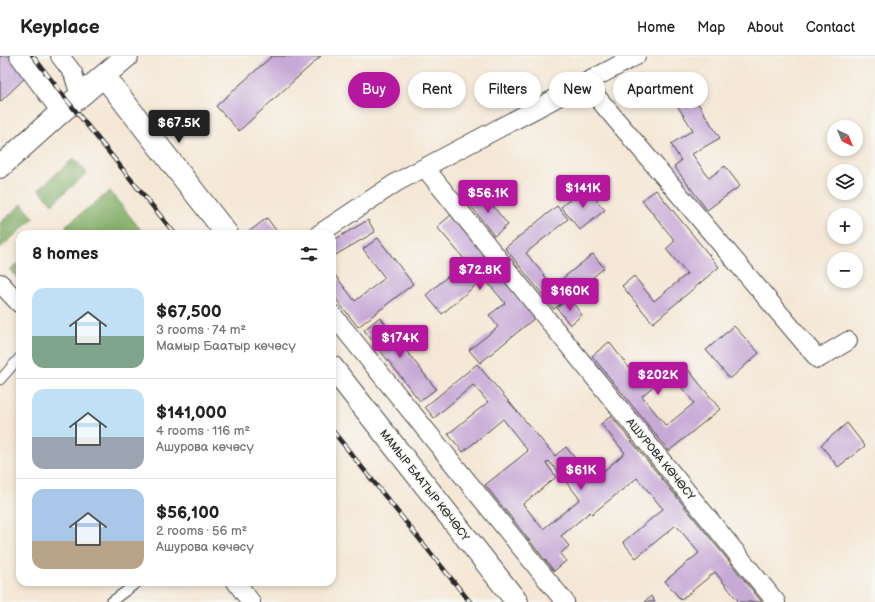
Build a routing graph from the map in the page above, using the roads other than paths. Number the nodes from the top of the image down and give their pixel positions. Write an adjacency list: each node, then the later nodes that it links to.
1 (19, 56): 10 (street)
2 (60, 56): 7 (street)
3 (126, 56): 6 (main road)
4 (636, 56): 5 (street)
5 (605, 72)
6 (104, 76): 7 (main road); 13 (main road)
7 (80, 96): 10 (main road)
8 (549, 102): 12 (street)
9 (605, 107): 18 (street)
10 (61, 112): 11 (main road)
11 (0, 167)
12 (425, 168): 14 (street); 28 (street, АШУРОВА КӨЧӨСҮ)
13 (224, 230)
14 (325, 230)
15 (0, 284): 16 (street)
16 (16, 300)
17 (336, 319): 27 (street)
18 (848, 341)
19 (16, 362): 21 (lane)
20 (336, 372): 26 (main road, МАМЫР БААТЫР КӨЧӨСҮ)
21 (0, 380)
22 (133, 586): 24 (lane)
23 (239, 586): 25 (street)
24 (111, 602)
25 (251, 602)
26 (517, 602)
27 (565, 602)
28 (776, 602)

